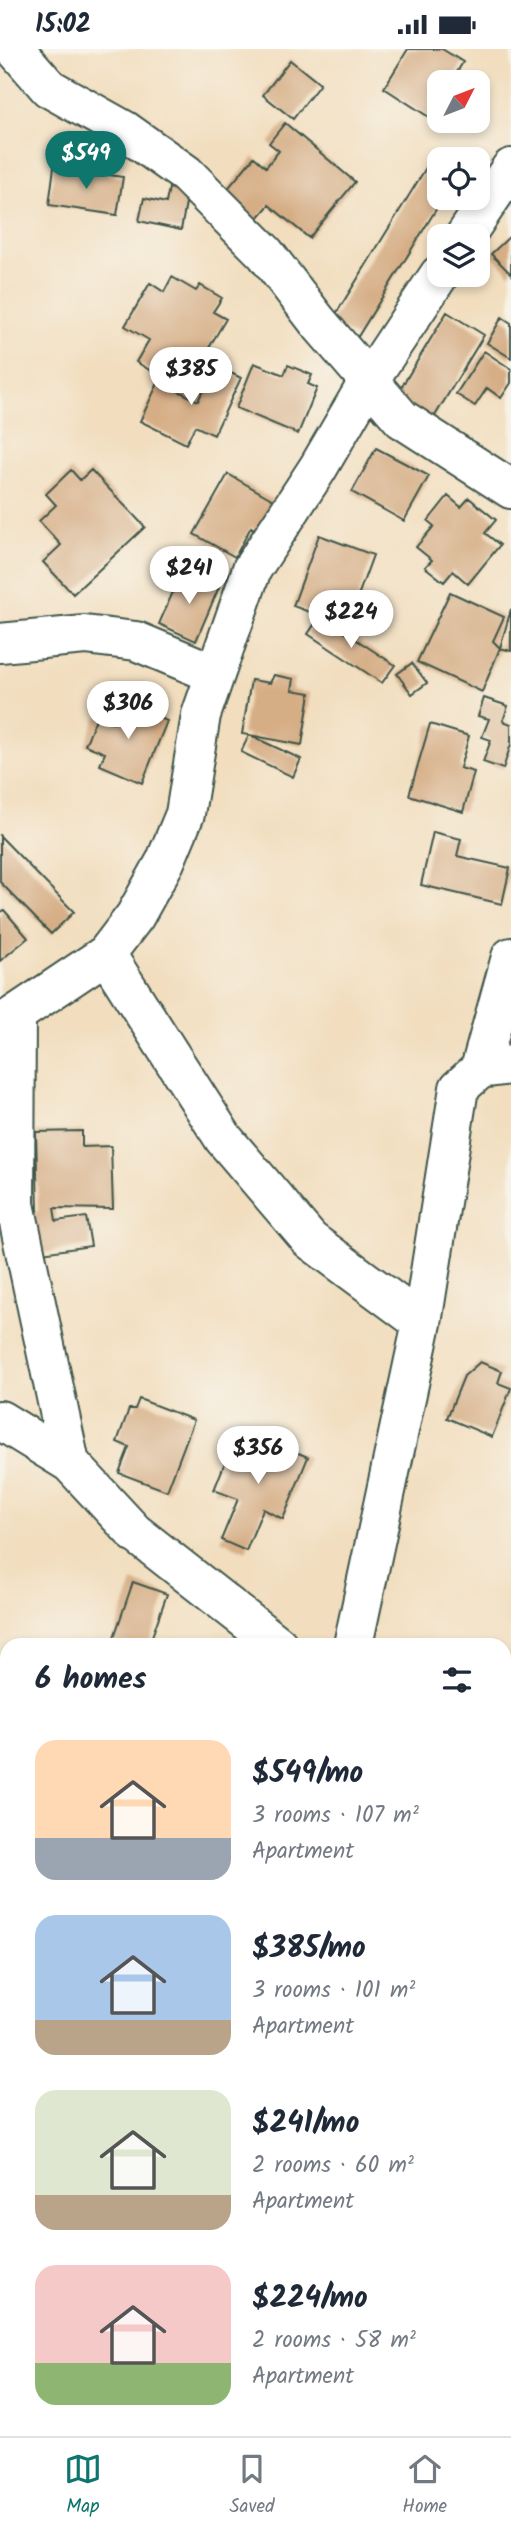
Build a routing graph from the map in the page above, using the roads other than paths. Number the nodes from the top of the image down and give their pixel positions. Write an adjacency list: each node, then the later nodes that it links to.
1 (15, 49): 5 (street)
2 (511, 168): 3 (street)
3 (473, 224)
4 (431, 287): 5 (street)
5 (368, 382): 6 (street); 8 (street)
6 (511, 489)
7 (0, 643): 8 (street)
8 (215, 674): 9 (street)
9 (106, 954): 11 (street); 13 (street)
10 (511, 957): 12 (street)
11 (8, 1020): 15 (street)
12 (495, 1067): 13 (street)
13 (422, 1323): 17 (street)
14 (0, 1420): 15 (street)
15 (70, 1463): 16 (street)
16 (269, 1638)
17 (354, 1638)

